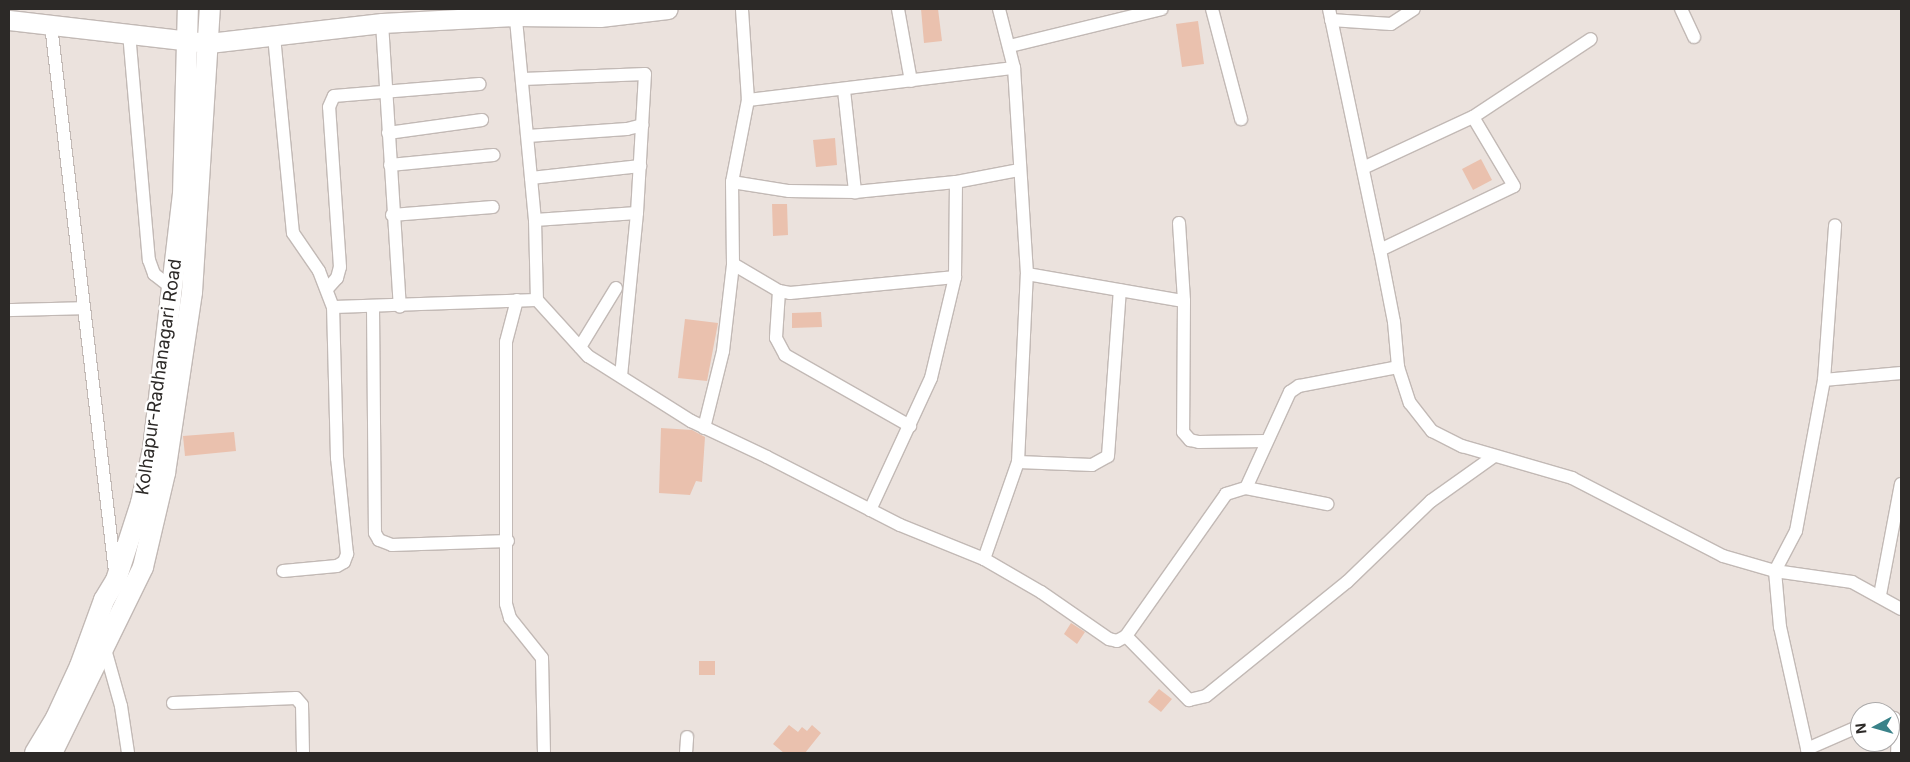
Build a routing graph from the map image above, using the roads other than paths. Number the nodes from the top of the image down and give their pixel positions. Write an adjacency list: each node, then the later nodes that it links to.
1 (188, 9): 20 (main road, Kolhapur-Radhanagari Road)
2 (210, 9): 21 (main road)
3 (668, 9): 11 (street)
4 (742, 9): 29 (street)
5 (898, 9): 25 (street)
6 (999, 9): 22 (street)
7 (1162, 9): 22 (street)
8 (1212, 9): 31 (street)
9 (1414, 9): 12 (street)
10 (1681, 9): 18 (street)
11 (515, 12): 14 (street); 24 (street)
12 (1330, 14): 41 (street)
13 (9, 20): 15 (street)
14 (382, 23): 17 (street); 28 (street)
15 (51, 26): 16 (street); 68 (street)
16 (129, 33): 20 (street); 58 (street)
17 (274, 36): 21 (street); 59 (street)
18 (1694, 37)
19 (1591, 39): 30 (street)
20 (187, 42): 21 (street); 58 (main road, Kolhapur-Radhanagari Road)
21 (209, 43): 92 (main road)
22 (1010, 46): 23 (street)
23 (1014, 68): 25 (street); 42 (street)
24 (523, 79): 33 (street); 36 (street)
25 (911, 81): 27 (street)
26 (480, 84): 28 (street)
27 (844, 90): 29 (street); 46 (street)
28 (385, 93): 35 (street); 59 (street)
29 (748, 100): 44 (street)
30 (1473, 117): 41 (street); 53 (street)
31 (1241, 119)
32 (482, 120): 35 (street)
33 (643, 125): 34 (street); 37 (street)
34 (627, 129): 36 (street); 37 (street)
35 (388, 133): 39 (street)
36 (528, 136): 43 (street)
37 (640, 147): 40 (street)
38 (494, 155): 39 (street)
39 (390, 165): 49 (street)
40 (640, 166): 43 (street); 48 (street)
41 (1363, 168): 53 (street)
42 (1019, 170): 45 (street); 55 (street)
43 (531, 178): 50 (street)
44 (732, 182): 46 (street); 54 (street)
45 (956, 182): 46 (street); 56 (street)
46 (855, 192)
47 (493, 207): 49 (street)
48 (637, 213): 50 (street); 73 (street)
49 (392, 215): 65 (street)
50 (535, 220): 63 (street)
51 (1179, 223): 64 (street)
52 (1835, 225): 74 (street)
53 (1380, 250): 71 (street)
54 (732, 264): 61 (street); 76 (street)
55 (1026, 274): 60 (street); 79 (street)
56 (955, 277): 61 (street); 75 (street)
57 (616, 288): 70 (street)
58 (173, 289): 88 (main road, Kolhapur-Radhanagari Road)
59 (327, 289): 66 (street)
60 (1120, 290): 64 (street); 79 (street)
61 (779, 291): 75 (street)
62 (517, 300): 63 (street); 65 (street); 84 (street)
63 (537, 300): 70 (street)
64 (1184, 301): 77 (street)
65 (400, 306): 67 (street)
66 (333, 307): 67 (street); 86 (street)
67 (372, 307): 84 (street)
68 (84, 308): 69 (street); 88 (street)
69 (9, 310)
70 (580, 347): 73 (street)
71 (1398, 367): 77 (street); 78 (street)
72 (1901, 373): 74 (street)
73 (620, 375): 76 (street)
74 (1824, 380): 87 (street)
75 (910, 426): 83 (street)
76 (704, 428): 83 (street)
77 (1266, 441): 81 (street)
78 (1494, 456): 87 (street); 91 (street)
79 (1018, 462): 85 (street)
80 (1901, 484): 89 (street)
81 (1246, 488): 82 (street); 91 (street)
82 (1327, 504)
83 (870, 510): 85 (street)
84 (508, 541): 101 (street)
85 (984, 559): 91 (street)
86 (283, 571)
87 (1775, 572): 89 (street); 96 (street)
88 (116, 580): 97 (main road, Kolhapur-Radhanagari Road)
89 (1880, 595): 90 (street)
90 (1901, 609)
91 (1126, 636)
92 (105, 649): 98 (main road); 99 (street)
93 (173, 703): 100 (street)
94 (1850, 731): 96 (street)
95 (687, 737): 102 (street)
96 (1807, 751)
97 (35, 753)
98 (52, 753)
99 (128, 753)
100 (303, 753)
101 (544, 753)
102 (686, 753)

